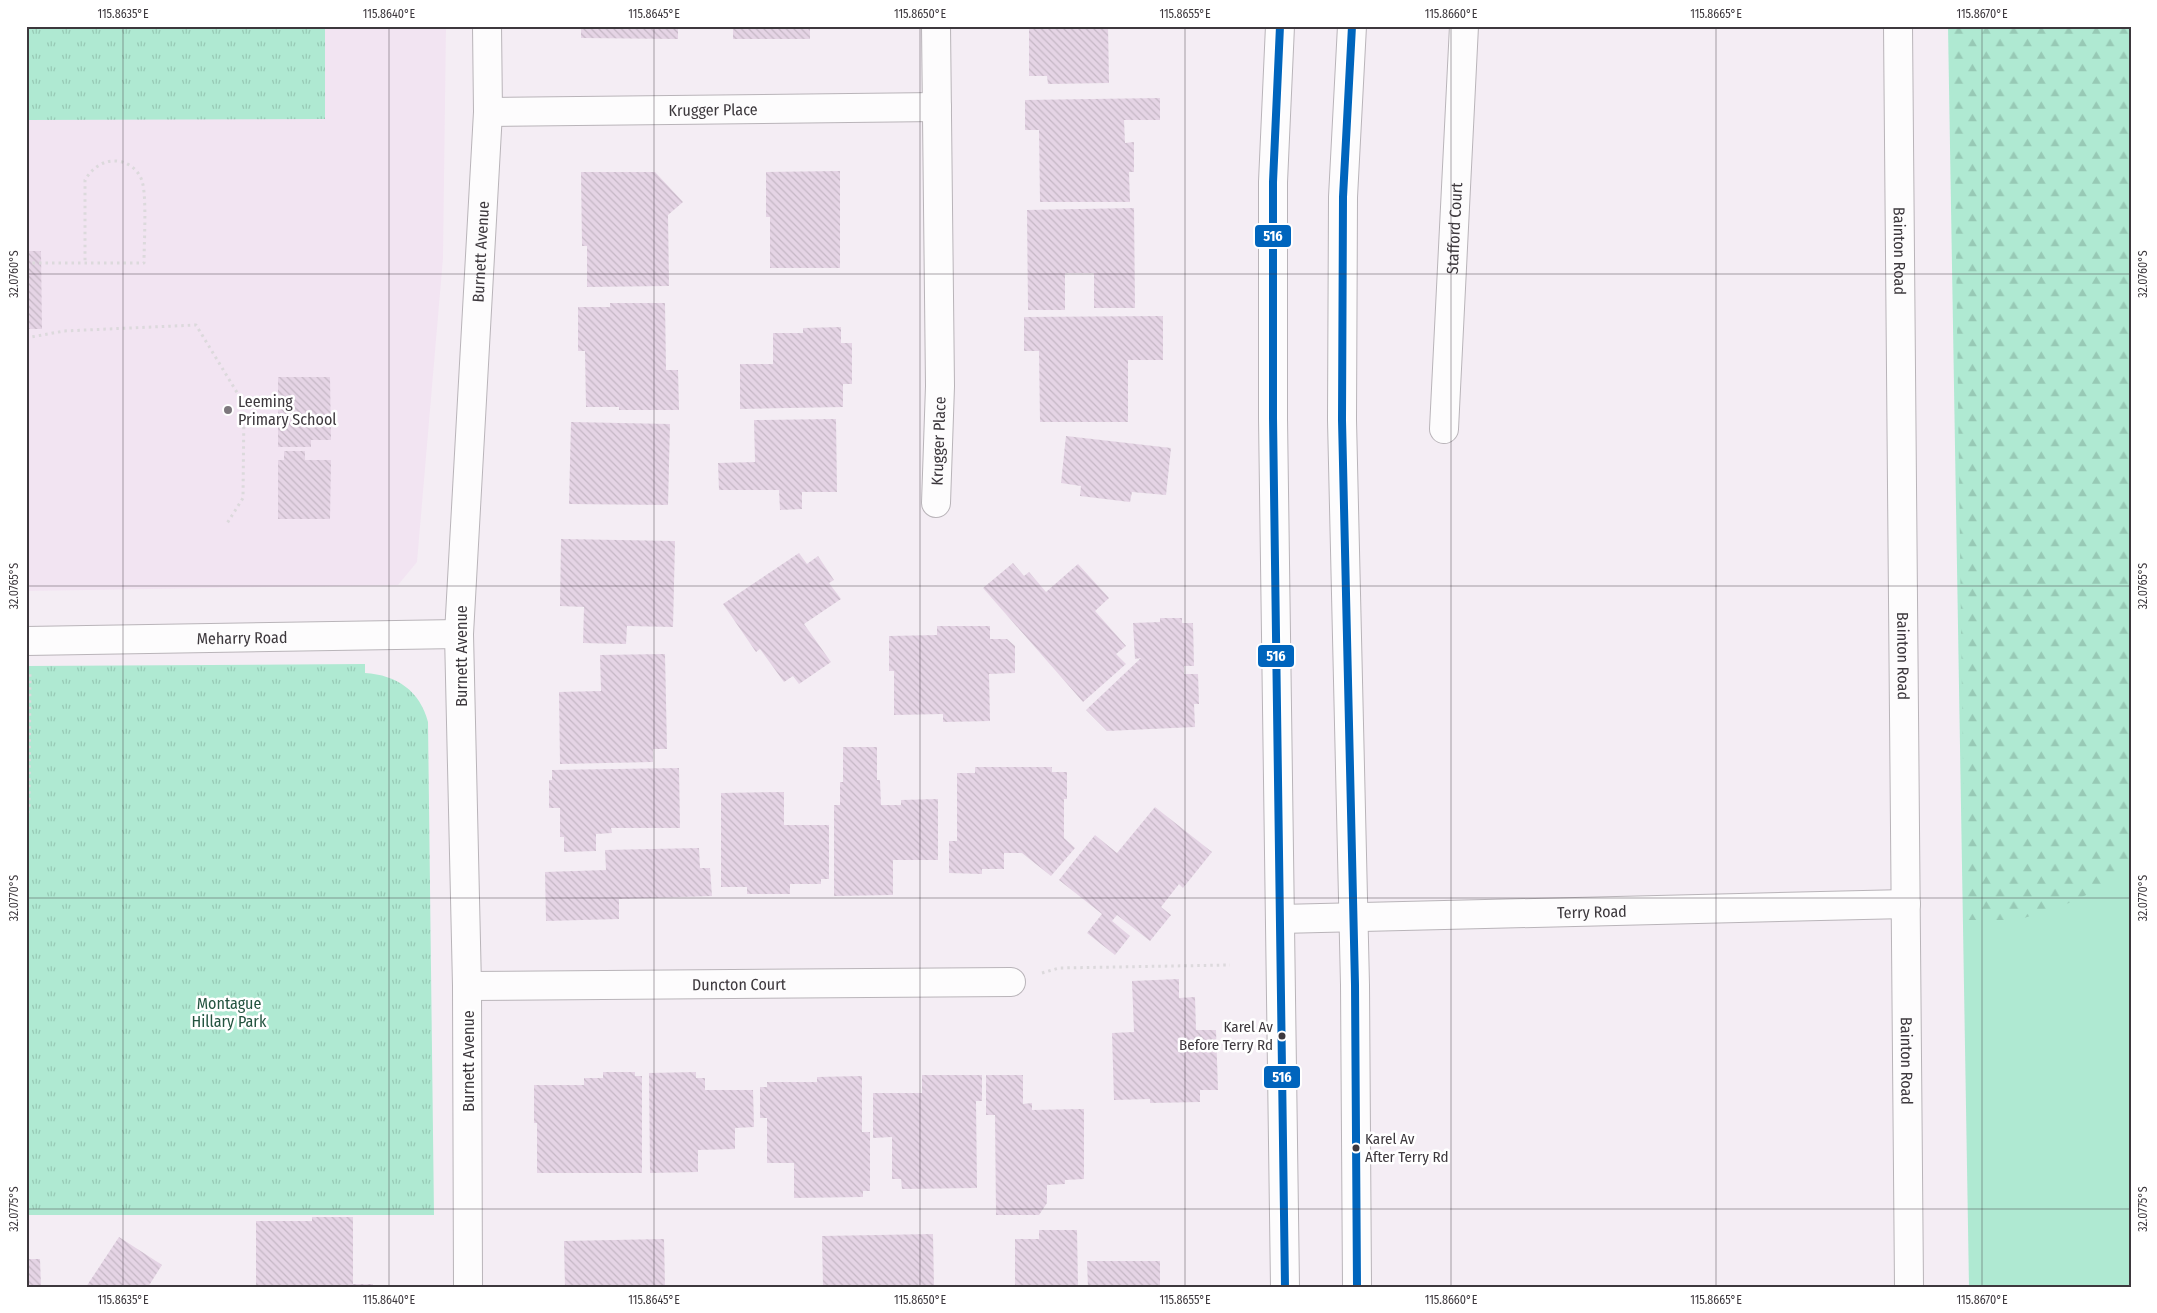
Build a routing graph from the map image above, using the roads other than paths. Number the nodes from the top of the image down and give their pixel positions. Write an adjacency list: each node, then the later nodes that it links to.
1 (487, 26): 8 (street, Burnett Avenue)
2 (936, 26): 7 (street, Krugger Place)
3 (1280, 26): 15 (street)
4 (1352, 26): 14 (street)
5 (1464, 26): 9 (street, Stafford Court)
6 (1898, 26): 13 (street, Bainton Road)
7 (937, 107): 8 (street, Krugger Place); 10 (street, Krugger Place)
8 (488, 112): 11 (street, Burnett Avenue)
9 (1444, 429)
10 (936, 503)
11 (459, 634): 12 (street, Meharry Road); 17 (street, Burnett Avenue)
12 (28, 653)
13 (1906, 904): 14 (street, Terry Road); 21 (street, Bainton Road)
14 (1352, 918): 15 (street, Terry Road); 20 (street)
15 (1280, 919): 19 (street)
16 (1011, 982): 17 (street, Duncton Court)
17 (467, 986): 18 (street, Burnett Avenue)
18 (468, 1287)
19 (1285, 1287)
20 (1357, 1287)
21 (1909, 1287)

